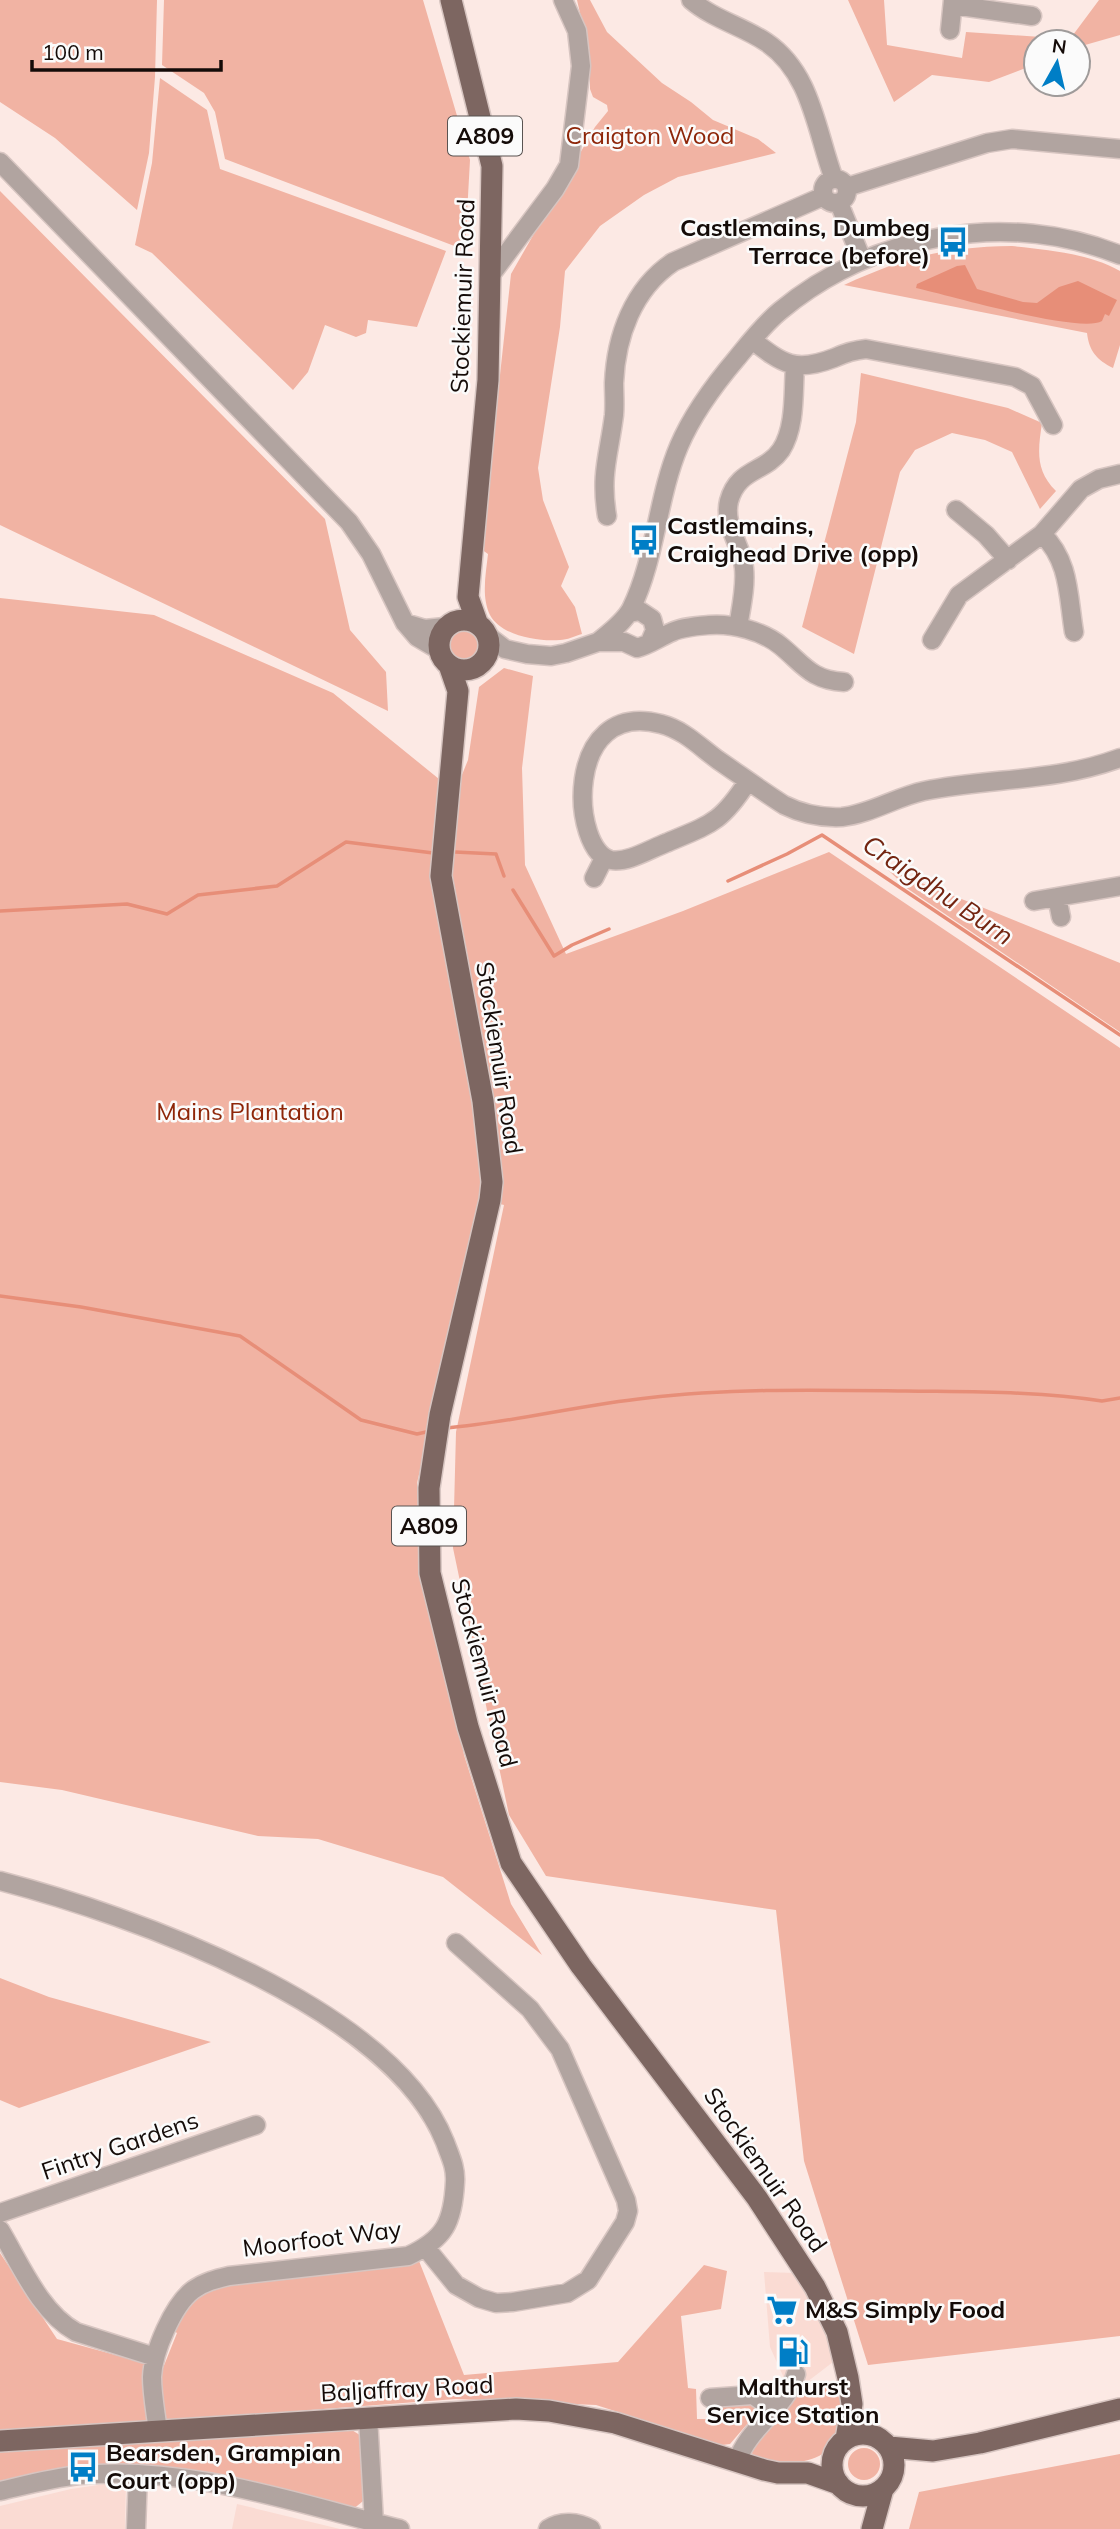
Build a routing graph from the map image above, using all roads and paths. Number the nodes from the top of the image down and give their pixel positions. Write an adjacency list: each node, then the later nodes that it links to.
1 (452, 0): 12 (main road, Stockiemuir Road / A809)
2 (563, 0): 12 (street)
3 (691, 0): 9 (street)
4 (953, 3): 5 (street); 6 (street)
5 (1032, 16)
6 (950, 30)
7 (1120, 149): 9 (street)
8 (0, 162): 23 (street)
9 (836, 191): 11 (street); 18 (street)
10 (1120, 255): 11 (street)
11 (862, 260): 13 (street)
12 (490, 276): 21 (main road, Stockiemuir Road / A809)
13 (752, 340): 14 (street); 22 (street)
14 (795, 366): 15 (street); 25 (street)
15 (1053, 425)
16 (1120, 474): 19 (street)
17 (956, 510): 20 (street)
18 (607, 516)
19 (1042, 534): 20 (street); 27 (street)
20 (1008, 560): 28 (street)
21 (468, 597): 24 (main road, Stockiemuir Road / A809); 32 (main road, Stockiemuir Road / A809)
22 (637, 618): 26 (street); 29 (street); 30 (street); 31 (street)
23 (405, 622): 24 (street); 33 (street)
24 (448, 625): 32 (main road); 33 (main road)
25 (738, 627): 26 (street); 34 (street)
26 (675, 630): 31 (street)
27 (1074, 632)
28 (932, 640)
29 (597, 642): 30 (street); 32 (street)
30 (624, 642): 31 (street)
31 (650, 642)
32 (486, 646): 33 (main road); 35 (main road, Stockiemuir Road / A809)
33 (444, 657): 35 (main road, Stockiemuir Road / A809)
34 (844, 682)
35 (458, 691): 53 (main road, Stockiemuir Road / A809)
36 (1120, 758): 37 (street)
37 (748, 781): 38 (street); 38 (street)
38 (604, 858): 39 (street)
39 (594, 878)
40 (1120, 886): 41 (street)
41 (1058, 897): 42 (street); 43 (street)
42 (1034, 901)
43 (1061, 918)
44 (0, 1881): 49 (street, Moorfoot Way)
45 (456, 1943): 49 (street)
46 (256, 2125): 47 (street, Fintry Gardens)
47 (0, 2213)
48 (0, 2230): 50 (street)
49 (426, 2248): 50 (street, Moorfoot Way)
50 (155, 2357): 57 (street, Moorfoot Way)
51 (796, 2374): 54 (street)
52 (710, 2398): 54 (street)
53 (852, 2404): 58 (main road, Stockiemuir Road / A809); 60 (main road, Stockiemuir Road / A809)
54 (773, 2409): 63 (street)
55 (1120, 2409): 62 (main road)
56 (368, 2417): 57 (main road, Baljaffray Road); 63 (main road, Baljaffray Road); 69 (street)
57 (158, 2431): 59 (main road, Baljaffray Road)
58 (871, 2435): 60 (main road); 61 (main road)
59 (0, 2441)
60 (840, 2446): 64 (main road); 67 (main road)
61 (889, 2447): 62 (main road); 66 (main road)
62 (933, 2451): 66 (main road)
63 (737, 2462): 64 (main road, Baljaffray Road)
64 (808, 2473): 67 (main road, Baljaffray Road)
65 (138, 2474): 68 (street); 69 (street); 71 (street)
66 (888, 2481): 67 (main road); 70 (main road)
67 (846, 2489): 70 (main road)
68 (0, 2491)
69 (374, 2523): 72 (street)
70 (872, 2528)
71 (136, 2529)
72 (400, 2529)
73 (548, 2529): 74 (street)
74 (591, 2529)

